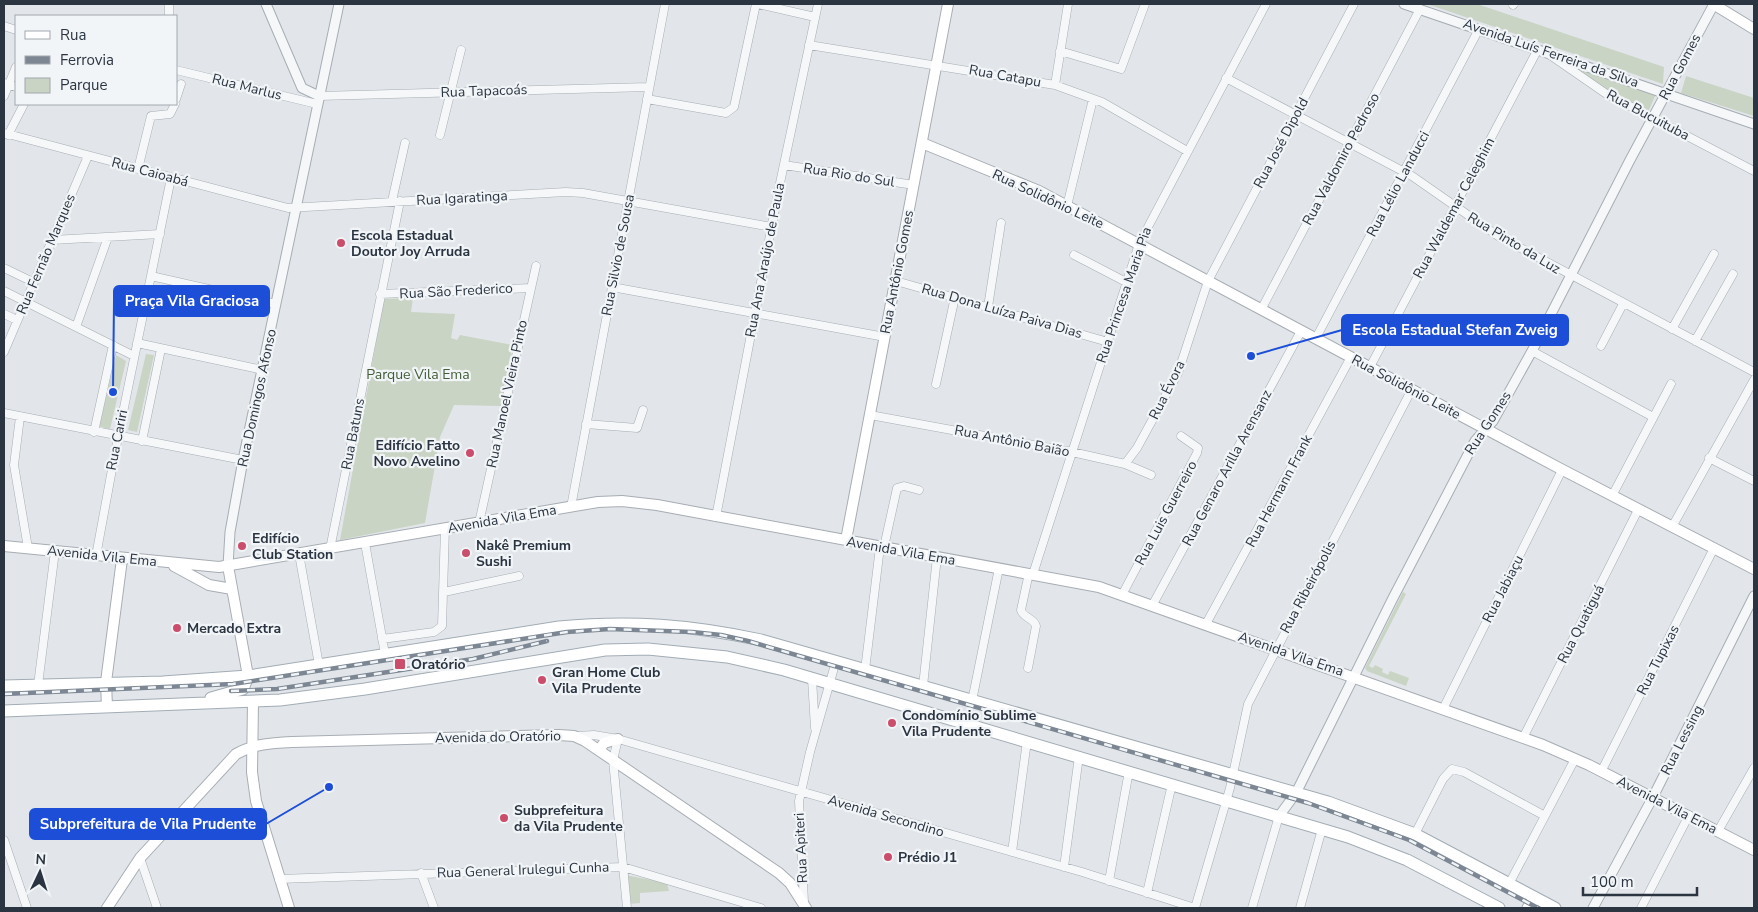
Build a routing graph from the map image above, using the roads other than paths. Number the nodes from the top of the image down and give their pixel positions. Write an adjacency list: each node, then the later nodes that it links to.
1 (266, 4): 35 (street)
2 (339, 4): 35 (street, Rua Domingos Afonso)
3 (665, 4): 28 (street, Rua Silvio de Sousa)
4 (757, 4): 14 (street); 33 (street)
5 (818, 4): 14 (street, Rua Ana Araújo de Paula)
6 (948, 4): 21 (main road, Rua Antônio Gomes)
7 (1068, 4): 19 (street)
8 (1145, 4): 19 (street)
9 (1266, 4): 24 (street, Rua Princesa Maria Pia)
10 (1354, 4): 38 (street, Rua José Dipold)
11 (1404, 4): 13 (street, Avenida Luís Ferreira da Silva)
12 (1714, 4): 16 (main road); 30 (street, Rua Gomes)
13 (1420, 9): 15 (street, Avenida Luís Ferreira da Silva); 43 (street, Rua Valdomiro Pedroso)
14 (815, 17): 17 (street, Rua Ana Araújo de Paula)
15 (1479, 29): 20 (street, Avenida Luís Ferreira da Silva); 50 (street, Rua Lélio Landucci)
16 (1754, 29)
17 (810, 45): 21 (street, Rua Catapu); 48 (street, Rua Ana Araújo de Paula)
18 (461, 50): 29 (street)
19 (1060, 50): 27 (street)
20 (1542, 50): 30 (street, Avenida Luís Ferreira da Silva); 39 (street, Rua Bucuituba); 57 (street, Rua Waldemar Celeghim)
21 (937, 65): 27 (street, Rua Catapu); 45 (main road, Rua Antônio Gomes)
22 (15, 70): 26 (street)
23 (178, 70): 35 (street, Rua Marlus)
24 (1226, 78): 38 (street, Rua Pinto da Luz); 46 (street, Rua Princesa Maria Pia)
25 (181, 84): 31 (street)
26 (10, 85): 32 (street)
27 (1055, 85): 34 (street, Rua Catapu)
28 (649, 87): 29 (street, Rua Tapacoás); 33 (street, Rua Silvio de Sousa)
29 (451, 92): 35 (street, Rua Tapacoás); 42 (street)
30 (1666, 92): 39 (street, Rua Gomes); 40 (street, Avenida Luís Ferreira da Silva)
31 (178, 93)
32 (4, 96)
33 (647, 99): 55 (street, Rua Silvio de Sousa)
34 (1093, 99): 46 (street, Rua Catapu); 56 (street)
35 (318, 100): 58 (street, Rua Domingos Afonso)
36 (23, 105): 41 (street)
37 (174, 105): 49 (street)
38 (1296, 115): 43 (street, Rua Pinto da Luz); 73 (street, Rua José Dipold)
39 (1653, 118): 51 (street, Rua Bucuituba); 71 (street, Rua Gomes)
40 (1754, 124)
41 (6, 134): 47 (street, Rua Caioabá)
42 (440, 135)
43 (1350, 142): 50 (street, Rua Pinto da Luz); 85 (street, Rua Valdomiro Pedroso)
44 (405, 143): 54 (street, Rua Batuns)
45 (922, 143): 53 (main road, Rua Antônio Gomes); 56 (main road, Rua Solidônio Leite)
46 (1187, 151): 64 (street, Rua Princesa Maria Pia)
47 (88, 156): 49 (street, Rua Caioabá); 63 (street, Rua Fernão Marques)
48 (784, 165): 53 (street, Rua Rio do Sul); 60 (street, Rua Ana Araújo de Paula)
49 (138, 169): 52 (street, Rua Caioabá)
50 (1404, 171): 57 (street, Rua Pinto da Luz); 93 (street, Rua Lélio Landucci)
51 (1754, 172)
52 (171, 178): 58 (street, Rua Caioabá); 61 (street, Rua Cariri)
53 (914, 185): 72 (main road, Rua Antônio Gomes)
54 (396, 201): 55 (street, Rua Igaratinga); 58 (street, Rua Igaratinga); 79 (street, Rua Batuns)
55 (628, 201): 60 (street, Rua Igaratinga); 76 (street, Rua Silvio de Sousa)
56 (1068, 206): 64 (main road, Rua Solidônio Leite)
57 (1455, 206): 71 (street, Rua Pinto da Luz); 104 (street, Rua Waldemar Celeghim)
58 (296, 208): 82 (street, Rua Domingos Afonso)
59 (1001, 223): 84 (street)
60 (772, 227): 86 (street, Rua Ana Araújo de Paula)
61 (160, 234): 62 (street); 70 (street, Rua Cariri)
62 (108, 237): 63 (street); 89 (street)
63 (52, 240): 74 (street, Rua Fernão Marques)
64 (1139, 244): 73 (main road, Rua Solidônio Leite); 75 (street, Rua Princesa Maria Pia)
65 (1714, 254): 90 (street)
66 (1074, 255): 75 (street)
67 (536, 266): 77 (street, Rua Manoel Vieira Pinto)
68 (4, 268): 74 (street)
69 (1733, 274): 94 (street)
70 (151, 276): 82 (street); 96 (street, Rua Cariri)
71 (1571, 276): 83 (street, Rua Pinto da Luz); 100 (street, Rua Gomes)
72 (896, 281): 80 (street, Rua Dona Luíza Paiva Dias); 92 (main road, Rua Antônio Gomes)
73 (1208, 281): 85 (main road, Rua Solidônio Leite); 125 (street, Rua Évora)
74 (33, 282): 81 (street, Rua Fernão Marques)
75 (1126, 282): 95 (street, Rua Princesa Maria Pia)
76 (612, 287): 86 (street); 116 (street, Rua Silvio de Sousa)
77 (531, 288): 79 (street, Rua São Frederico); 134 (street, Rua Manoel Vieira Pinto)
78 (4, 291): 81 (street)
79 (380, 294): 143 (street, Rua Batuns)
80 (954, 297): 84 (street, Rua Dona Luíza Paiva Dias); 108 (street)
81 (25, 301): 88 (street, Rua Fernão Marques); 89 (street)
82 (276, 304): 105 (street, Rua Domingos Afonso)
83 (1623, 304): 90 (street, Rua Pinto da Luz); 98 (street)
84 (988, 307): 95 (street, Rua Dona Luíza Paiva Dias)
85 (1262, 310): 91 (main road, Rua Solidônio Leite)
86 (755, 313): 92 (street); 133 (street, Rua Ana Araújo de Paula)
87 (4, 314): 88 (street)
88 (17, 320): 101 (street, Rua Fernão Marques)
89 (76, 326): 97 (street)
90 (1672, 329): 94 (street, Rua Pinto da Luz)
91 (1301, 331): 93 (main road, Rua Solidônio Leite); 159 (street, Rua Genaro Arilla Arensanz)
92 (885, 337): 113 (main road, Rua Antônio Gomes)
93 (1316, 338): 103 (main road, Rua Solidônio Leite)
94 (1695, 341): 106 (street, Rua Pinto da Luz)
95 (1108, 342): 122 (street, Rua Princesa Maria Pia)
96 (137, 343): 99 (street); 102 (street, Rua Cariri)
97 (113, 345): 102 (street); 118 (street)
98 (1601, 346)
99 (162, 349): 105 (street); 121 (street)
100 (1532, 351): 115 (street); 117 (street, Rua Gomes)
101 (4, 352)
102 (134, 356): 120 (street, Rua Cariri)
103 (1351, 357): 104 (main road, Rua Solidônio Leite); 160 (street, Rua Hermann Frank)
104 (1370, 367): 110 (main road, Rua Solidônio Leite)
105 (263, 370): 124 (street, Rua Domingos Afonso)
106 (1754, 372)
107 (1754, 380): 123 (street)
108 (936, 384)
109 (1670, 384): 115 (street)
110 (1412, 389): 117 (main road, Rua Solidônio Leite); 162 (street, Rua Ribeirópolis)
111 (643, 410): 116 (street)
112 (4, 413): 114 (street)
113 (870, 415): 122 (street, Rua Antônio Baião); 137 (main road, Rua Antônio Gomes)
114 (20, 417): 118 (street); 141 (street)
115 (1653, 417): 130 (street)
116 (586, 424): 131 (street, Rua Silvio de Sousa)
117 (1486, 429): 126 (main road, Rua Solidônio Leite); 169 (street, Rua Gomes)
118 (94, 432): 120 (street)
119 (1181, 436): 157 (street, Rua Luis Guerreiro)
120 (118, 437): 121 (street); 146 (street, Rua Cariri)
121 (142, 441): 124 (street)
122 (1072, 452): 125 (street, Rua Antônio Baião); 153 (street, Rua Princesa Maria Pia)
123 (1709, 458): 128 (street); 135 (street)
124 (243, 460): 150 (street, Rua Domingos Afonso)
125 (1125, 464): 127 (street, Rua Antônio Baião)
126 (1562, 470): 130 (main road, Rua Solidônio Leite); 180 (street, Rua Jabiaçu)
127 (1151, 475)
128 (1754, 481)
129 (919, 490): 140 (street)
130 (1612, 496): 132 (main road, Rua Solidônio Leite)
131 (571, 507): 133 (main road, Avenida Vila Ema); 134 (main road, Avenida Vila Ema)
132 (1638, 510): 135 (main road, Rua Solidônio Leite); 184 (street, Rua Quatiguá)
133 (716, 517): 137 (main road, Avenida Vila Ema)
134 (479, 523): 136 (main road, Avenida Vila Ema)
135 (1672, 527): 142 (main road, Rua Solidônio Leite)
136 (445, 528): 138 (main road, Avenida Vila Ema); 156 (street)
137 (846, 540): 140 (main road, Avenida Vila Ema)
138 (365, 543): 143 (main road, Avenida Vila Ema); 161 (street)
139 (4, 546): 141 (main road, Avenida Vila Ema)
140 (882, 547): 147 (main road, Avenida Vila Ema); 167 (street)
141 (28, 548): 144 (main road, Avenida Vila Ema)
142 (1714, 548): 152 (main road, Rua Solidônio Leite); 194 (street, Rua Tupixas)
143 (330, 549): 145 (main road, Avenida Vila Ema)
144 (55, 551): 146 (main road, Avenida Vila Ema); 172 (street)
145 (298, 554): 150 (main road, Avenida Vila Ema); 165 (street)
146 (96, 556): 148 (main road, Avenida Vila Ema)
147 (937, 557): 151 (main road, Avenida Vila Ema); 175 (street)
148 (122, 559): 149 (main road, Avenida Vila Ema); 171 (main road)
149 (168, 564): 150 (main road, Avenida Vila Ema); 155 (main road)
150 (228, 566): 155 (main road, Rua Domingos Afonso)
151 (999, 568): 153 (main road, Avenida Vila Ema); 176 (street)
152 (1754, 569)
153 (1031, 574): 157 (main road, Avenida Vila Ema); 166 (street, Rua Princesa Maria Pia)
154 (519, 576): 156 (street)
155 (232, 589): 168 (main road, Rua Domingos Afonso)
156 (444, 592): 161 (street)
157 (1122, 595): 159 (main road, Avenida Vila Ema)
158 (1754, 596): 199 (street, Rua Lessing)
159 (1152, 606): 160 (main road, Avenida Vila Ema)
160 (1206, 624): 162 (main road, Avenida Vila Ema)
161 (382, 639): 163 (street)
162 (1276, 649): 169 (main road, Avenida Vila Ema); 195 (street, Rua Ribeirópolis)
163 (385, 654): 164 (main road); 165 (main road)
164 (836, 662): 167 (main road); 173 (street, Rua Apiteri)
165 (319, 665): 168 (main road)
166 (1028, 668)
167 (865, 670): 175 (main road)
168 (248, 676): 171 (main road); 178 (main road)
169 (1354, 676): 180 (main road, Avenida Vila Ema); 198 (street, Rua Gomes)
170 (812, 679): 173 (main road); 177 (main road); 182 (street, Rua Apiteri)
171 (106, 682): 172 (main road); 179 (main road)
172 (38, 684): 174 (main road)
173 (830, 684): 182 (street, Rua Apiteri); 186 (main road)
174 (4, 686)
175 (923, 686): 176 (main road)
176 (972, 701): 195 (main road)
177 (253, 702): 178 (main road); 187 (main road)
178 (165, 705): 179 (main road)
179 (107, 707): 181 (main road)
180 (1443, 709): 184 (main road, Avenida Vila Ema)
181 (4, 711)
182 (815, 735): 197 (street, Rua Apiteri)
183 (574, 736): 185 (street, Avenida Secondino); 187 (main road, Avenida do Oratório); 188 (main road, Avenida do Oratório)
184 (1523, 738): 190 (main road, Avenida Vila Ema)
185 (618, 739): 188 (main road); 191 (street); 197 (street, Avenida Secondino)
186 (1027, 741): 189 (main road); 209 (street)
187 (252, 746): 210 (main road); 214 (main road)
188 (599, 750): 191 (main road, Avenida do Oratório)
189 (1079, 756): 193 (main road); 212 (street)
190 (1574, 759): 194 (main road, Avenida Vila Ema); 203 (street)
191 (613, 760): 211 (street); 219 (main road, Avenida do Oratório)
192 (1754, 768): 205 (street)
193 (1129, 771): 196 (main road); 215 (street)
194 (1601, 772): 199 (main road, Avenida Vila Ema)
195 (1233, 775): 198 (main road); 200 (street, Rua Ribeirópolis)
196 (1172, 784): 200 (main road); 217 (street)
197 (801, 792): 209 (street, Avenida Secondino); 219 (street, Rua Apiteri)
198 (1296, 793): 202 (street, Rua Gomes); 206 (main road)
199 (1653, 797): 201 (main road, Avenida Vila Ema); 233 (street, Rua Lessing)
200 (1226, 801): 202 (main road); 227 (street, Rua Ribeirópolis)
201 (1689, 815): 205 (main road, Avenida Vila Ema); 234 (street)
202 (1279, 816): 204 (main road); 228 (street)
203 (1545, 816): 206 (street); 216 (street)
204 (1322, 829): 229 (street); 230 (main road)
205 (1718, 831): 208 (main road, Avenida Vila Ema)
206 (1415, 834): 216 (main road)
207 (4, 840): 220 (street)
208 (1754, 850)
209 (1012, 852): 212 (street, Avenida Secondino)
210 (140, 858): 221 (main road); 222 (street)
211 (623, 867): 213 (street, Rua General Irulegui Cunha); 225 (street); 226 (street, Rua General Irulegui Cunha)
212 (1064, 867): 215 (street, Avenida Secondino)
213 (420, 873): 214 (street, Rua General Irulegui Cunha); 224 (street)
214 (279, 878): 223 (main road)
215 (1109, 881): 217 (street, Avenida Secondino)
216 (1510, 884): 218 (main road)
217 (1147, 893): 227 (street, Avenida Secondino)
218 (1535, 898): 231 (main road); 232 (main road)
219 (805, 905)
220 (27, 908)
221 (107, 908)
222 (158, 908)
223 (289, 908)
224 (434, 908)
225 (627, 908)
226 (761, 908)
227 (1195, 908)
228 (1252, 908)
229 (1300, 908)
230 (1499, 908)
231 (1528, 908)
232 (1555, 908)
233 (1593, 908)
234 (1641, 908)

